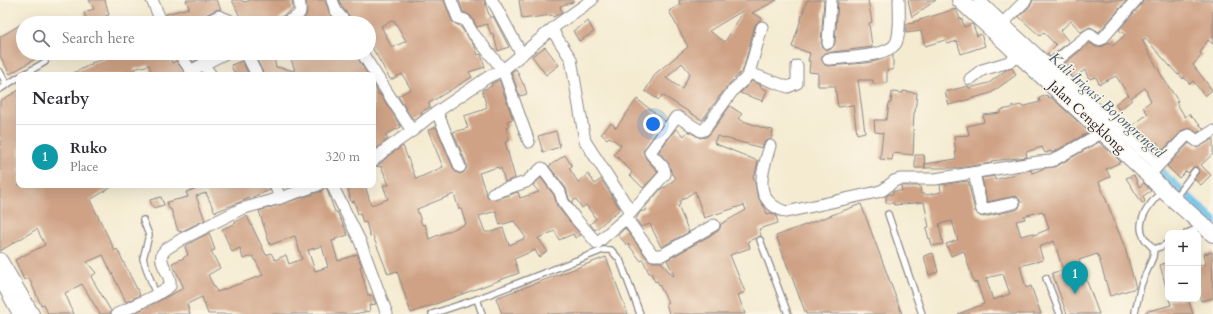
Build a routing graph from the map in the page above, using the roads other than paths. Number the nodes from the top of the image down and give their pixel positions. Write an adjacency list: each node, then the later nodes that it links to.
1 (152, 0): 13 (street)
2 (299, 0): 14 (street)
3 (332, 0): 15 (street)
4 (451, 0): 31 (street)
5 (491, 0): 21 (street)
6 (592, 0): 18 (street)
7 (830, 0): 19 (street)
8 (899, 0): 22 (street)
9 (960, 0): 20 (main road, Jalan Cengklong)
10 (979, 0): 16 (street)
11 (1026, 0): 16 (street)
12 (1136, 0): 29 (street)
13 (159, 16)
14 (297, 16)
15 (341, 16)
16 (1003, 23): 20 (street)
17 (762, 27): 36 (street)
18 (552, 30): 21 (street); 61 (street)
19 (828, 43)
20 (1015, 45): 29 (street); 38 (street); 45 (main road, Jalan Cengklong)
21 (522, 55): 31 (street)
22 (828, 59)
23 (184, 60): 30 (street)
24 (214, 60): 30 (street)
25 (250, 60): 34 (street)
26 (366, 60): 35 (street)
27 (44, 62): 33 (lane)
28 (797, 66): 36 (street)
29 (1050, 66): 50 (street)
30 (197, 70)
31 (503, 70): 42 (street); 46 (street)
32 (0, 72): 40 (lane)
33 (28, 72)
34 (256, 72)
35 (374, 72)
36 (749, 73): 61 (street)
37 (376, 75): 43 (street)
38 (970, 78)
39 (16, 79): 40 (lane)
40 (7, 85): 41 (lane)
41 (0, 89)
42 (437, 112): 43 (street); 49 (street)
43 (412, 131): 48 (street)
44 (1213, 131): 50 (street)
45 (1103, 132): 50 (main road, Jalan Cengklong); 52 (street)
46 (529, 142)
47 (770, 146): 52 (street)
48 (376, 158)
49 (460, 167)
50 (1154, 170): 57 (main road, Jalan Cengklong)
51 (1195, 171): 57 (lane)
52 (974, 173): 59 (street)
53 (276, 188): 58 (street)
54 (308, 188): 58 (street)
55 (334, 188): 77 (street)
56 (493, 193): 61 (street)
57 (1168, 194): 64 (main road, Jalan Cengklong); 67 (lane)
58 (280, 198): 71 (street)
59 (1014, 203)
60 (888, 214): 82 (lane)
61 (629, 215): 63 (street)
62 (143, 220): 71 (lane)
63 (714, 225)
64 (1208, 230)
65 (760, 240): 81 (lane)
66 (1165, 245): 67 (lane)
67 (1154, 248): 73 (lane)
68 (0, 260): 75 (street)
69 (0, 277): 74 (street)
70 (1046, 278): 83 (lane)
71 (156, 295): 76 (street)
72 (477, 299): 78 (lane); 79 (lane); 80 (lane)
73 (1135, 312)
74 (20, 314)
75 (32, 314)
76 (117, 314)
77 (387, 314)
78 (432, 314)
79 (482, 314)
80 (640, 314)
81 (788, 314)
82 (922, 314)
83 (1060, 314)

